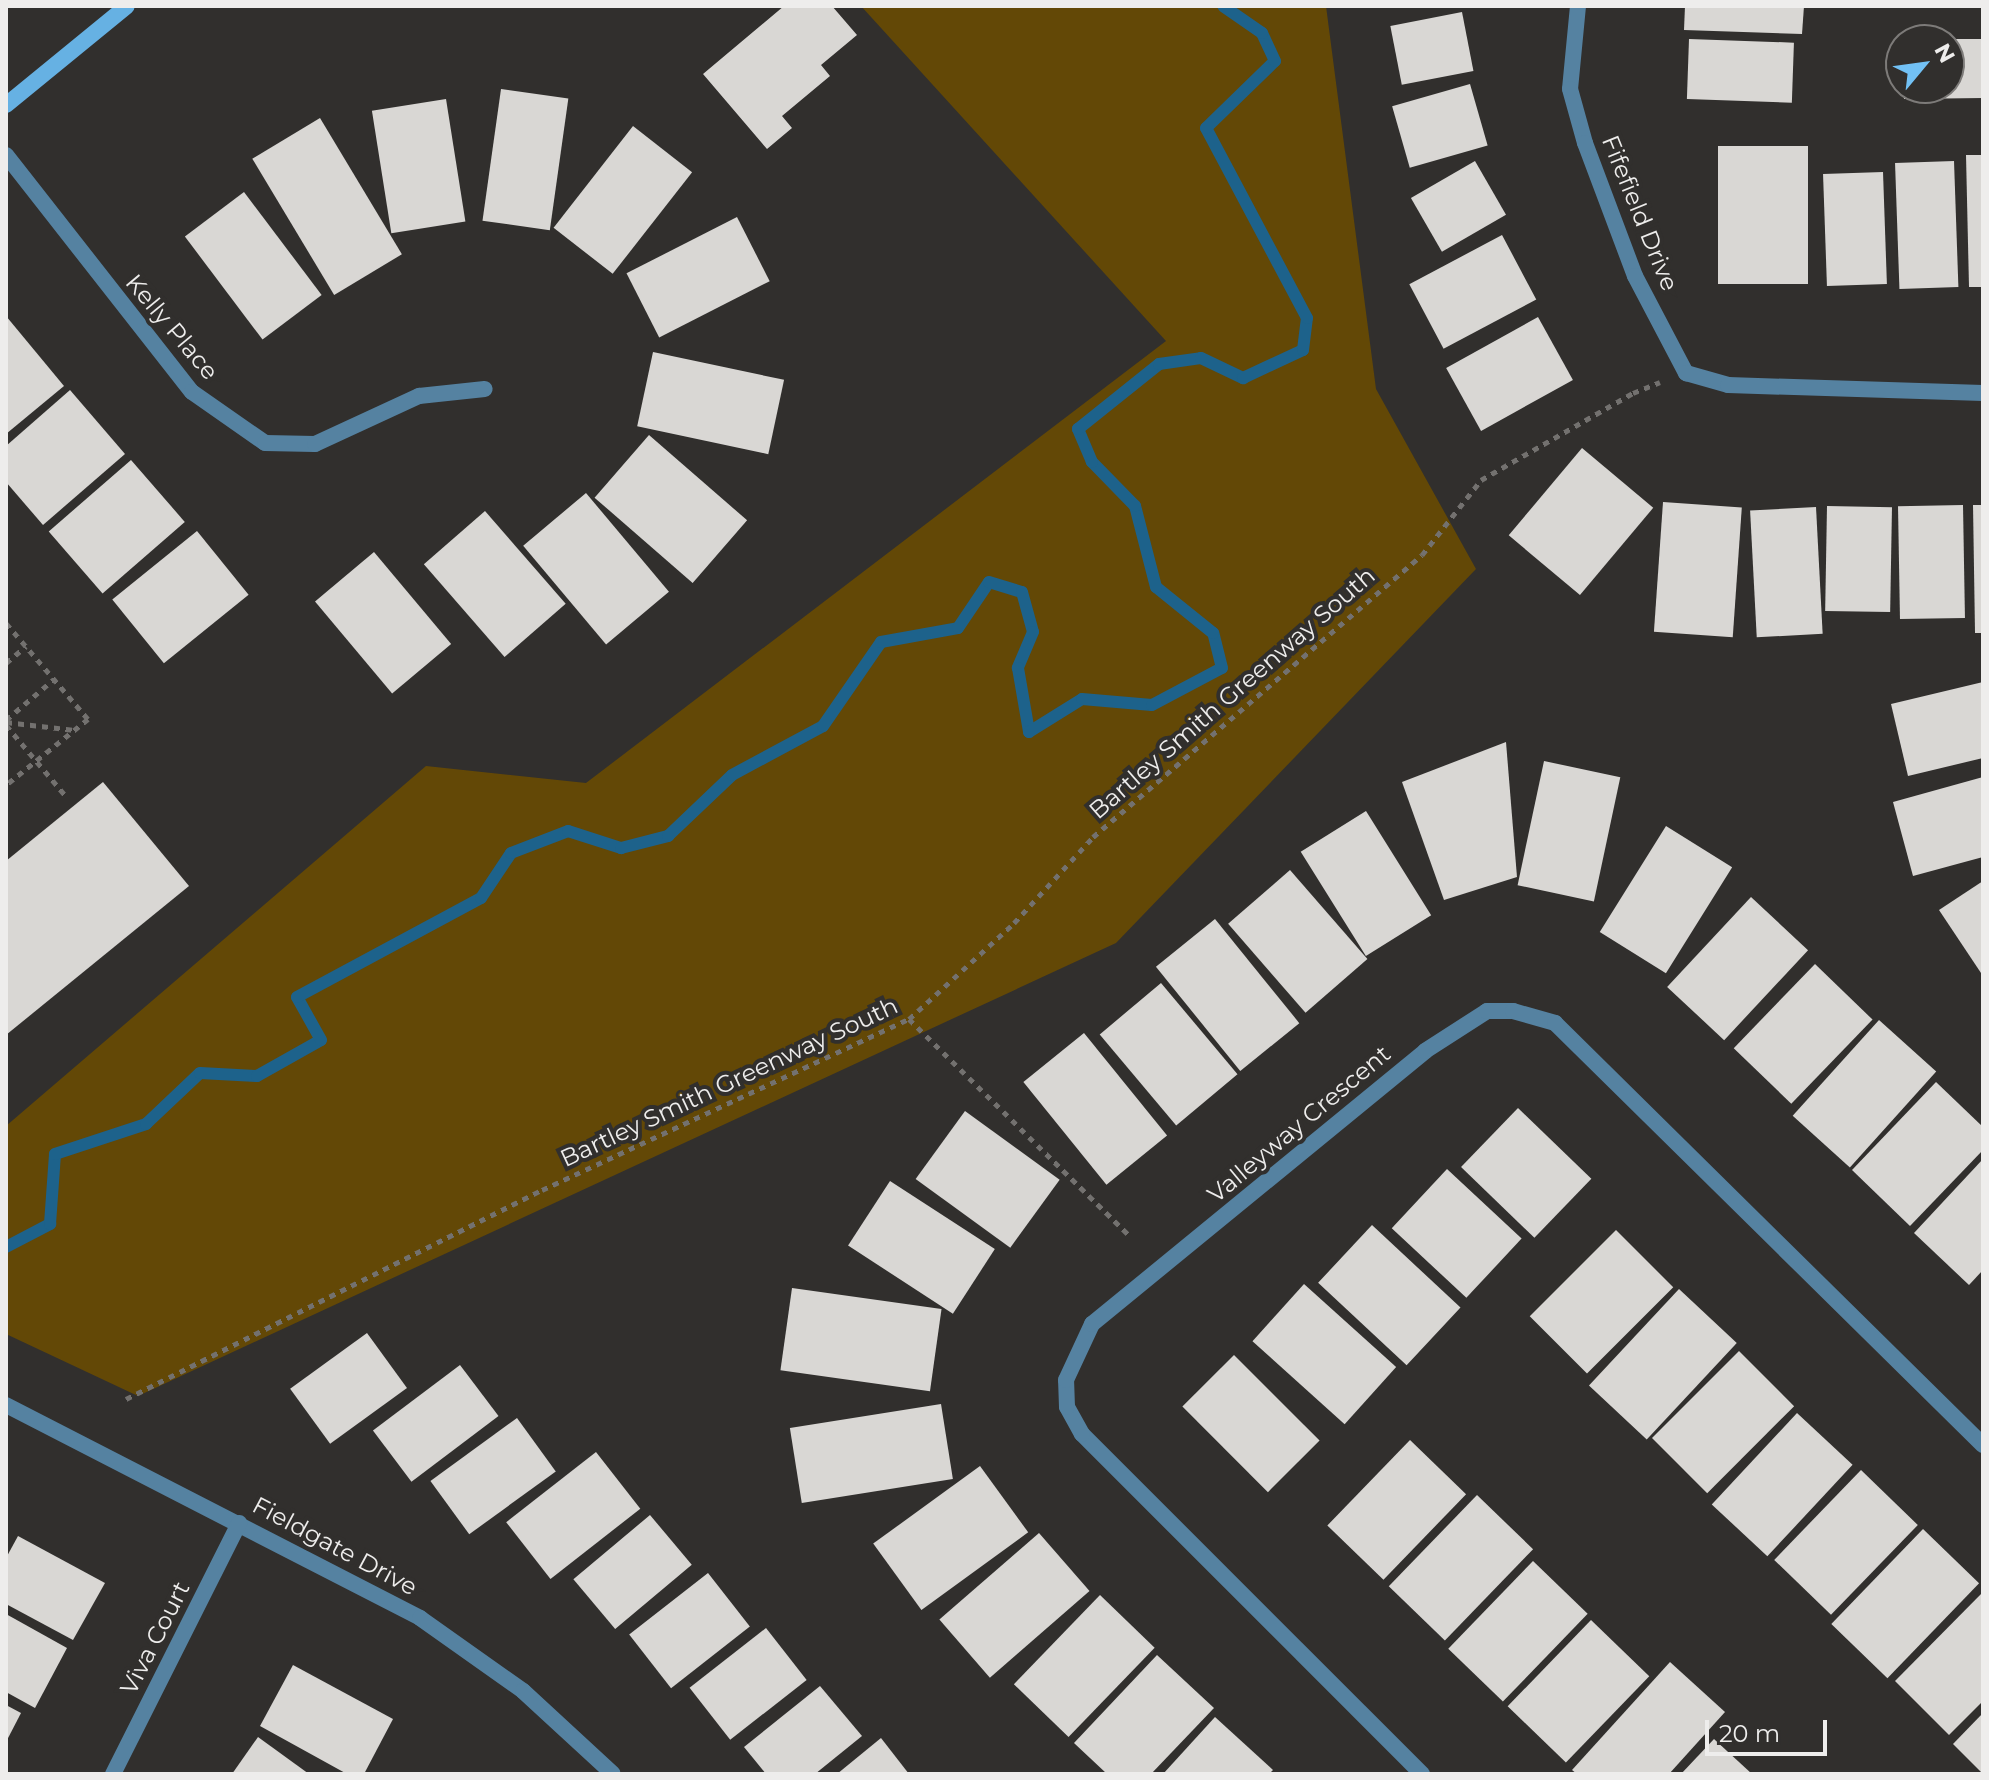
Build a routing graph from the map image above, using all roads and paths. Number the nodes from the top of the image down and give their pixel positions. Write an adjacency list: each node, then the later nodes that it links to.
1 (127, 6): 3 (main road)
2 (1578, 6): 5 (street, Fifefield Drive)
3 (6, 105)
4 (6, 155): 6 (street, Kelly Place)
5 (1686, 373): 7 (street); 17 (path, Bartley Smith Greenway South)
6 (485, 389)
7 (1983, 393)
8 (6, 623): 9 (path)
9 (26, 646): 10 (path); 11 (path)
10 (6, 663)
11 (54, 679): 12 (path); 13 (path)
12 (6, 722): 13 (path); 14 (path)
13 (75, 730): 14 (path)
14 (36, 761): 15 (path); 16 (path)
15 (6, 785)
16 (65, 795)
17 (909, 1019): 18 (path); 19 (path, Bartley Smith Greenway South)
18 (1130, 1236)
19 (126, 1399)
20 (6, 1405): 22 (street, Fieldgate Drive)
21 (1983, 1445): 25 (street, Valleyway Crescent)
22 (239, 1523): 23 (street, Viva Court); 24 (street, Fieldgate Drive)
23 (113, 1774)
24 (613, 1774)
25 (1422, 1774)

